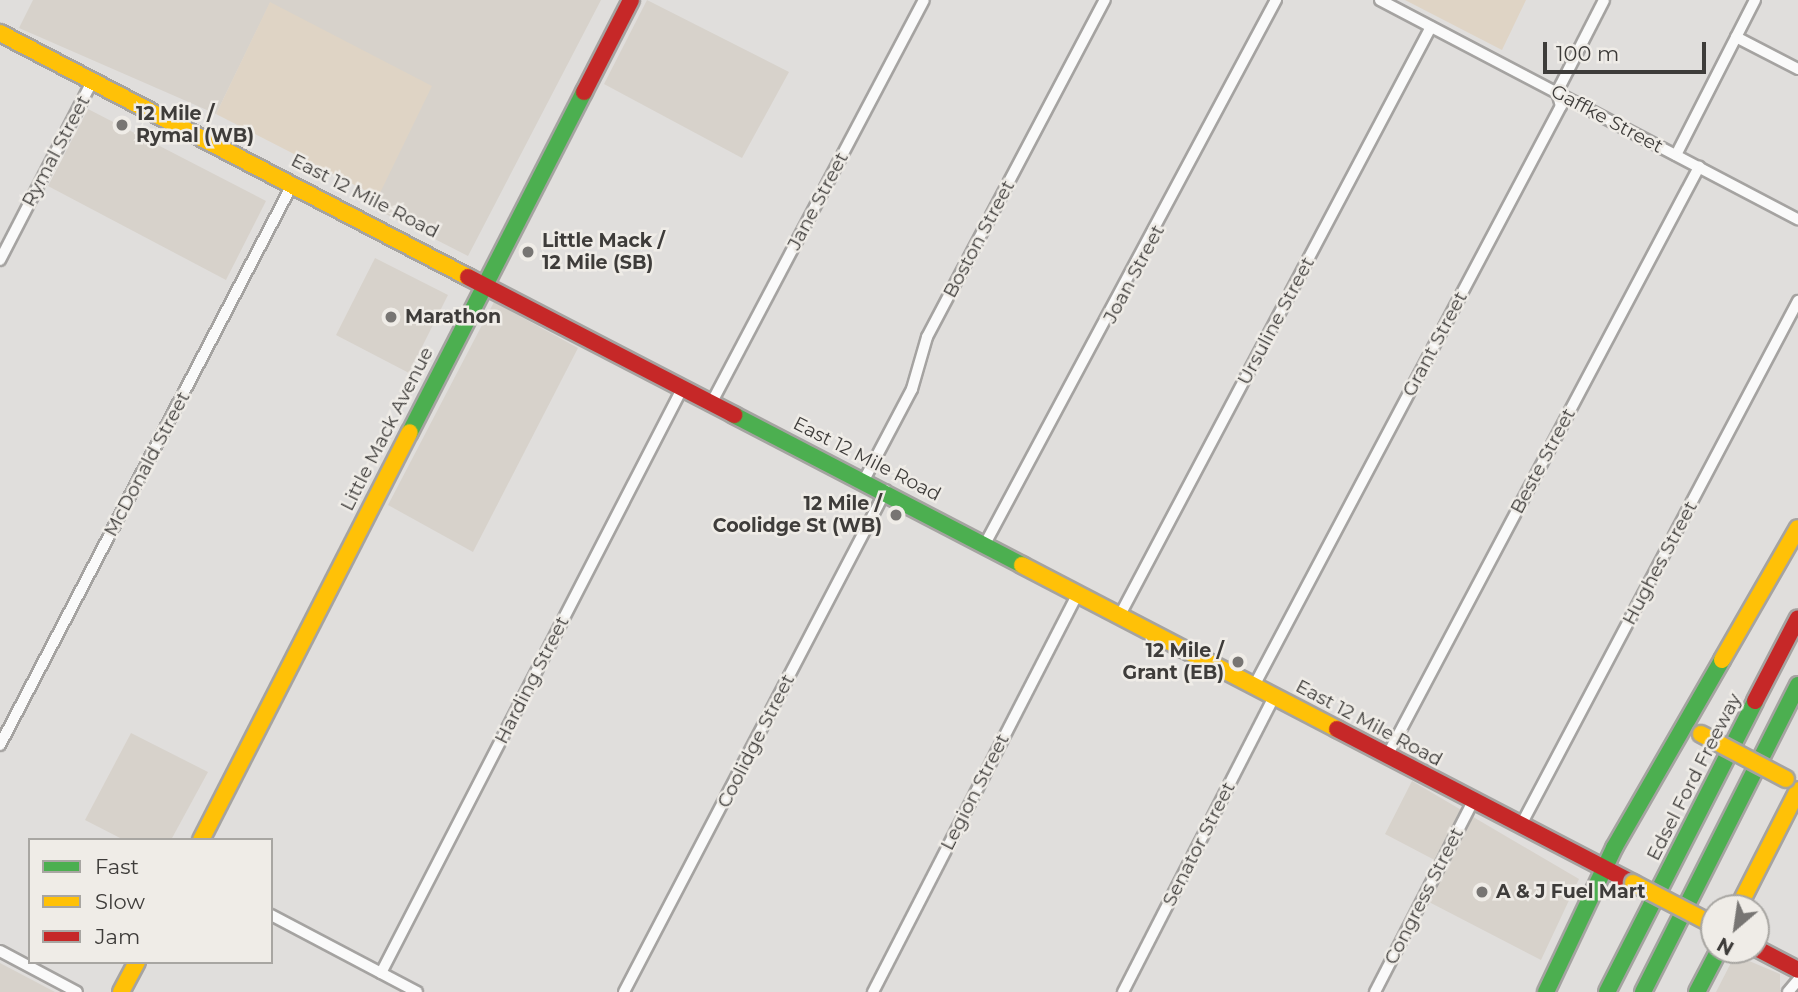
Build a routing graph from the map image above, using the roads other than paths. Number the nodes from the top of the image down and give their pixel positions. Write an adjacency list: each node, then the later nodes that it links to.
1 (631, 0): 19 (main road, Little Mack Avenue)
2 (924, 0): 22 (street, Jane Street)
3 (1105, 0): 23 (street, Boston Street)
4 (1276, 0): 26 (street, Joan Street)
5 (1380, 0): 8 (street, Gaffke Street)
6 (1604, 0): 13 (street, Grant Street)
7 (1755, 0): 10 (street)
8 (1431, 27): 13 (street, Gaffke Street); 28 (street, Ursuline Street)
9 (0, 33): 12 (main road, East 12 Mile Road)
10 (1736, 37): 11 (street); 14 (street)
11 (1798, 69)
12 (93, 80): 16 (main road, East 12 Mile Road); 18 (street, Rymal Street)
13 (1557, 92): 14 (street, Gaffke Street); 31 (street, Grant Street)
14 (1675, 155): 15 (street, Gaffke Street)
15 (1699, 167): 17 (street, Gaffke Street); 35 (street, Beste Street)
16 (293, 183): 19 (main road, East 12 Mile Road); 34 (street, McDonald Street)
17 (1798, 219)
18 (0, 260)
19 (486, 284): 21 (main road, East 12 Mile Road); 39 (main road, Little Mack Avenue)
20 (1798, 301): 38 (street, Hughes Street)
21 (683, 387): 22 (main road, East 12 Mile Road); 49 (street, Harding Street)
22 (712, 402): 23 (main road, East 12 Mile Road)
23 (863, 482): 24 (main road, East 12 Mile Road)
24 (886, 490): 26 (main road, East 12 Mile Road); 54 (street, Coolidge Street)
25 (1798, 528): 33 (main road)
26 (985, 544): 27 (main road, East 12 Mile Road)
27 (1078, 593): 28 (main road, East 12 Mile Road); 55 (street, Legion Street)
28 (1120, 615): 31 (main road, East 12 Mile Road)
29 (1798, 618): 59 (main road, Edsel Ford Freeway)
30 (1798, 685): 60 (main road)
31 (1254, 686): 32 (main road, East 12 Mile Road)
32 (1274, 697): 35 (main road, East 12 Mile Road); 56 (street, Senator Street)
33 (1675, 738): 36 (main road, bridge); 40 (main road)
34 (0, 744)
35 (1387, 755): 37 (main road, East 12 Mile Road)
36 (1793, 789): 41 (main road)
37 (1473, 801): 38 (main road, East 12 Mile Road); 57 (street, Congress Street)
38 (1521, 825): 40 (main road, East 12 Mile Road)
39 (202, 838)
40 (1604, 867): 43 (main road, East 12 Mile Road, bridge); 58 (main road)
41 (1744, 894)
42 (273, 916): 49 (street)
43 (1700, 918)
44 (0, 951): 51 (street)
45 (1770, 955): 48 (main road)
46 (136, 964): 52 (main road)
47 (1712, 964): 61 (main road)
48 (1798, 970)
49 (381, 973): 53 (street)
50 (1798, 980): 62 (street)
51 (77, 992)
52 (121, 992)
53 (417, 992)
54 (624, 992)
55 (873, 992)
56 (1123, 992)
57 (1375, 992)
58 (1546, 992)
59 (1607, 992)
60 (1643, 992)
61 (1697, 992)
62 (1788, 992)

